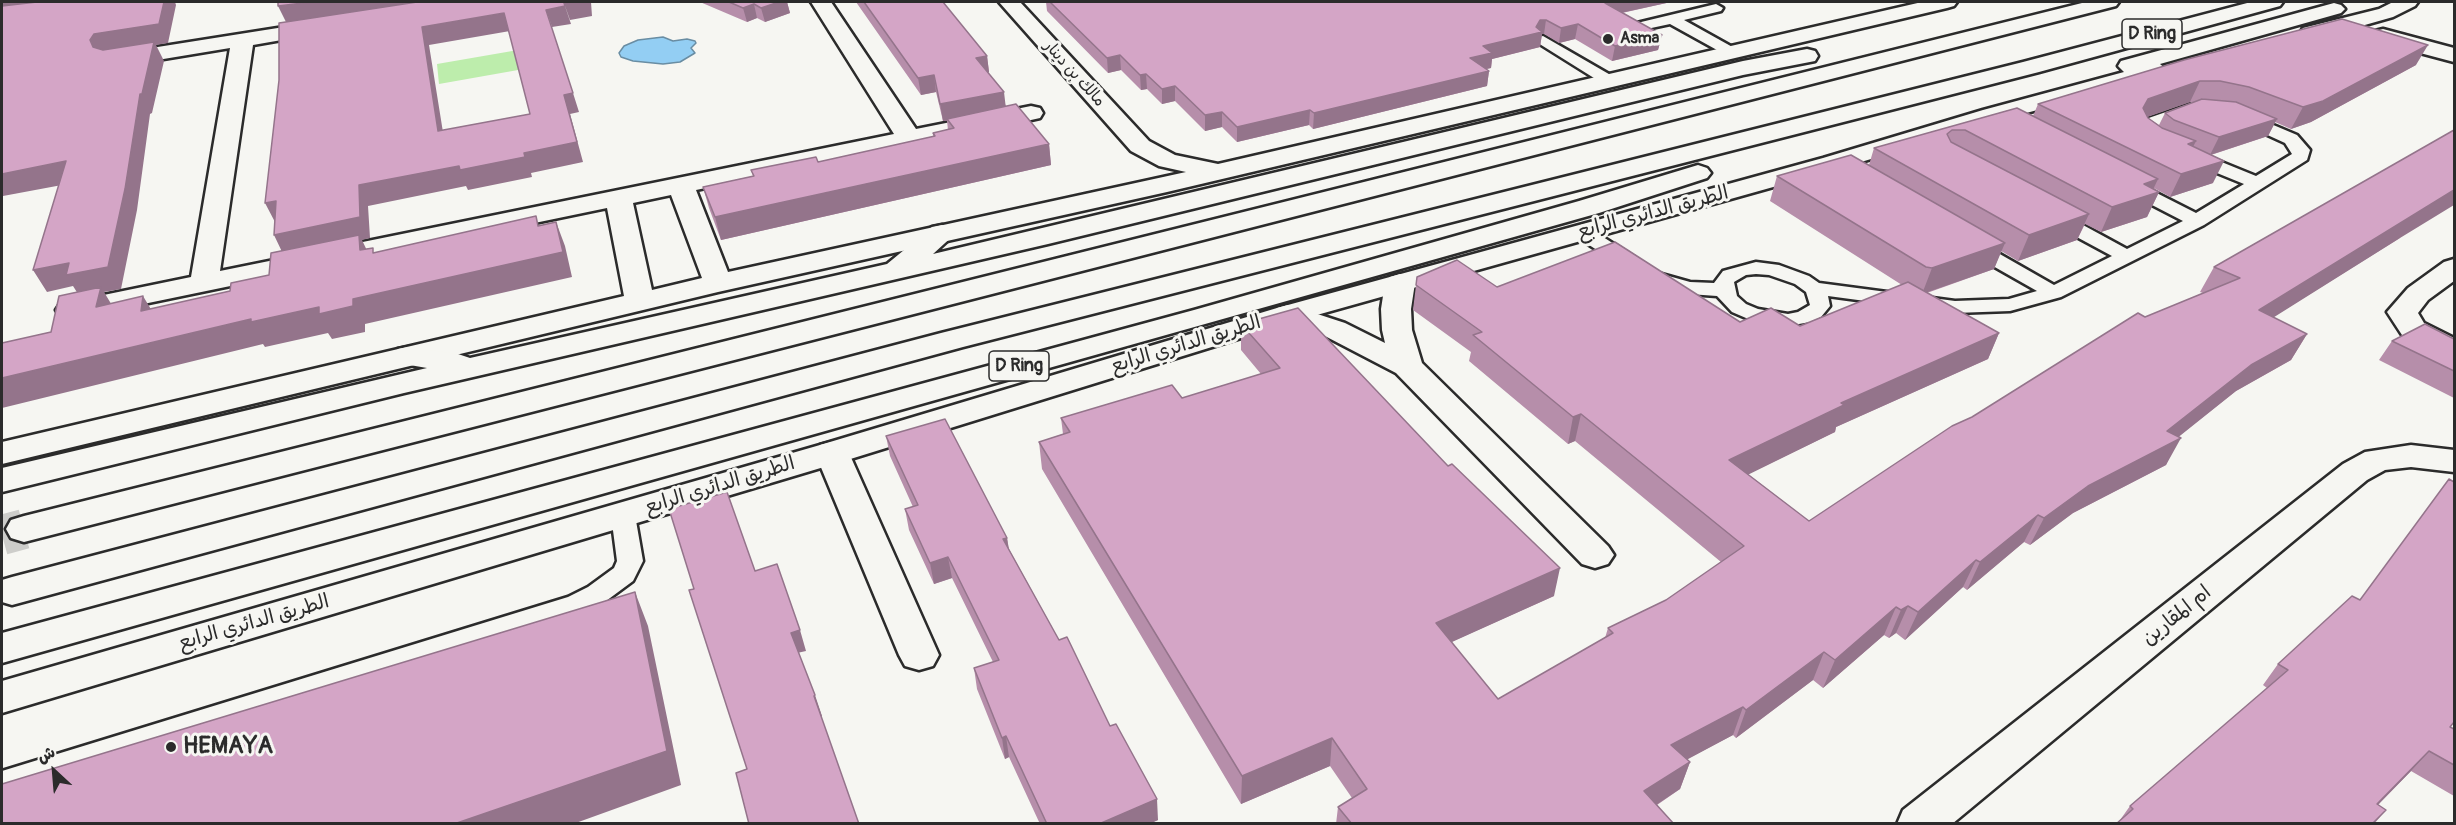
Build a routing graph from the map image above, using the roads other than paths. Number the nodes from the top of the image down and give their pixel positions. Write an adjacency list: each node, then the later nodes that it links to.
1 (821, 2): 25 (street)
2 (1009, 2): 26 (street, مالك بن دينار)
3 (1947, 2): 17 (street)
4 (2109, 2): 16 (street, D Ring)
5 (2273, 2): 20 (street, D Ring)
6 (2385, 5): 11 (street, الطريق الدائري الرابع); 12 (street, الطريق الدائري الرابع); 15 (street)
7 (1716, 8): 8 (lane)
8 (1672, 19): 10 (lane); 17 (lane)
9 (338, 24): 13 (street)
10 (1642, 26)
11 (2253, 31): 12 (street); 31 (street, الطريق الدائري الرابع)
12 (2313, 33): 18 (street); 37 (street, الطريق الدائري الرابع)
13 (243, 39): 19 (street); 43 (street)
14 (1543, 40): 21 (lane)
15 (2454, 43)
16 (1907, 51): 42 (street, D Ring); 63 (street, D Ring)
17 (1731, 52): 21 (street)
18 (2454, 55)
19 (113, 60)
20 (2031, 67): 31 (street, D Ring); 65 (street, D Ring)
21 (1608, 81): 27 (street)
22 (2210, 109): 29 (lane)
23 (1031, 113): 25 (street)
24 (2232, 113): 29 (lane)
25 (905, 131): 30 (street); 36 (street)
26 (1140, 146): 27 (street, مالك بن دينار); 32 (street)
27 (1231, 168): 32 (street)
28 (2115, 179): 35 (lane)
29 (2259, 184): 35 (lane)
30 (681, 185): 33 (street); 44 (street)
31 (1652, 187): 56 (street, D Ring)
32 (1117, 195): 38 (street)
33 (619, 199): 36 (street); 49 (street)
34 (2033, 206): 40 (lane)
35 (2197, 221): 40 (lane)
36 (451, 232): 43 (street)
37 (1582, 232): 45 (street, الطريق الدائري الرابع); 47 (lane)
38 (942, 233): 42 (street); 44 (street)
39 (1955, 236): 48 (lane)
40 (2127, 257): 48 (lane)
41 (2454, 268): 52 (street)
42 (892, 272): 54 (street, D Ring)
43 (204, 282): 50 (street)
44 (718, 283): 49 (street)
45 (1400, 283): 51 (street, الطريق الدائري الرابع); 55 (street)
46 (1813, 288): 47 (lane); 47 (lane); 48 (lane)
47 (1724, 290)
48 (2054, 293)
49 (640, 301): 53 (street)
50 (71, 310)
51 (1288, 314): 55 (street); 58 (street, الطريق الدائري الرابع)
52 (2454, 350)
53 (409, 356): 54 (street); 59 (street)
54 (478, 366): 57 (street, D Ring)
55 (1407, 366): 64 (street)
56 (906, 397): 58 (street); 66 (street, D Ring)
57 (209, 430): 59 (street, D Ring); 61 (street)
58 (832, 453): 62 (street, الطريق الدائري الرابع); 67 (street)
59 (3, 459)
60 (2454, 460): 70 (street, ام المقارين)
61 (2, 504)
62 (622, 515): 68 (street, الطريق الدائري الرابع); 69 (lane)
63 (24, 529)
64 (1595, 555)
65 (12, 591)
66 (2, 648)
67 (919, 655)
68 (2, 697)
69 (2, 783)
70 (1919, 824)

